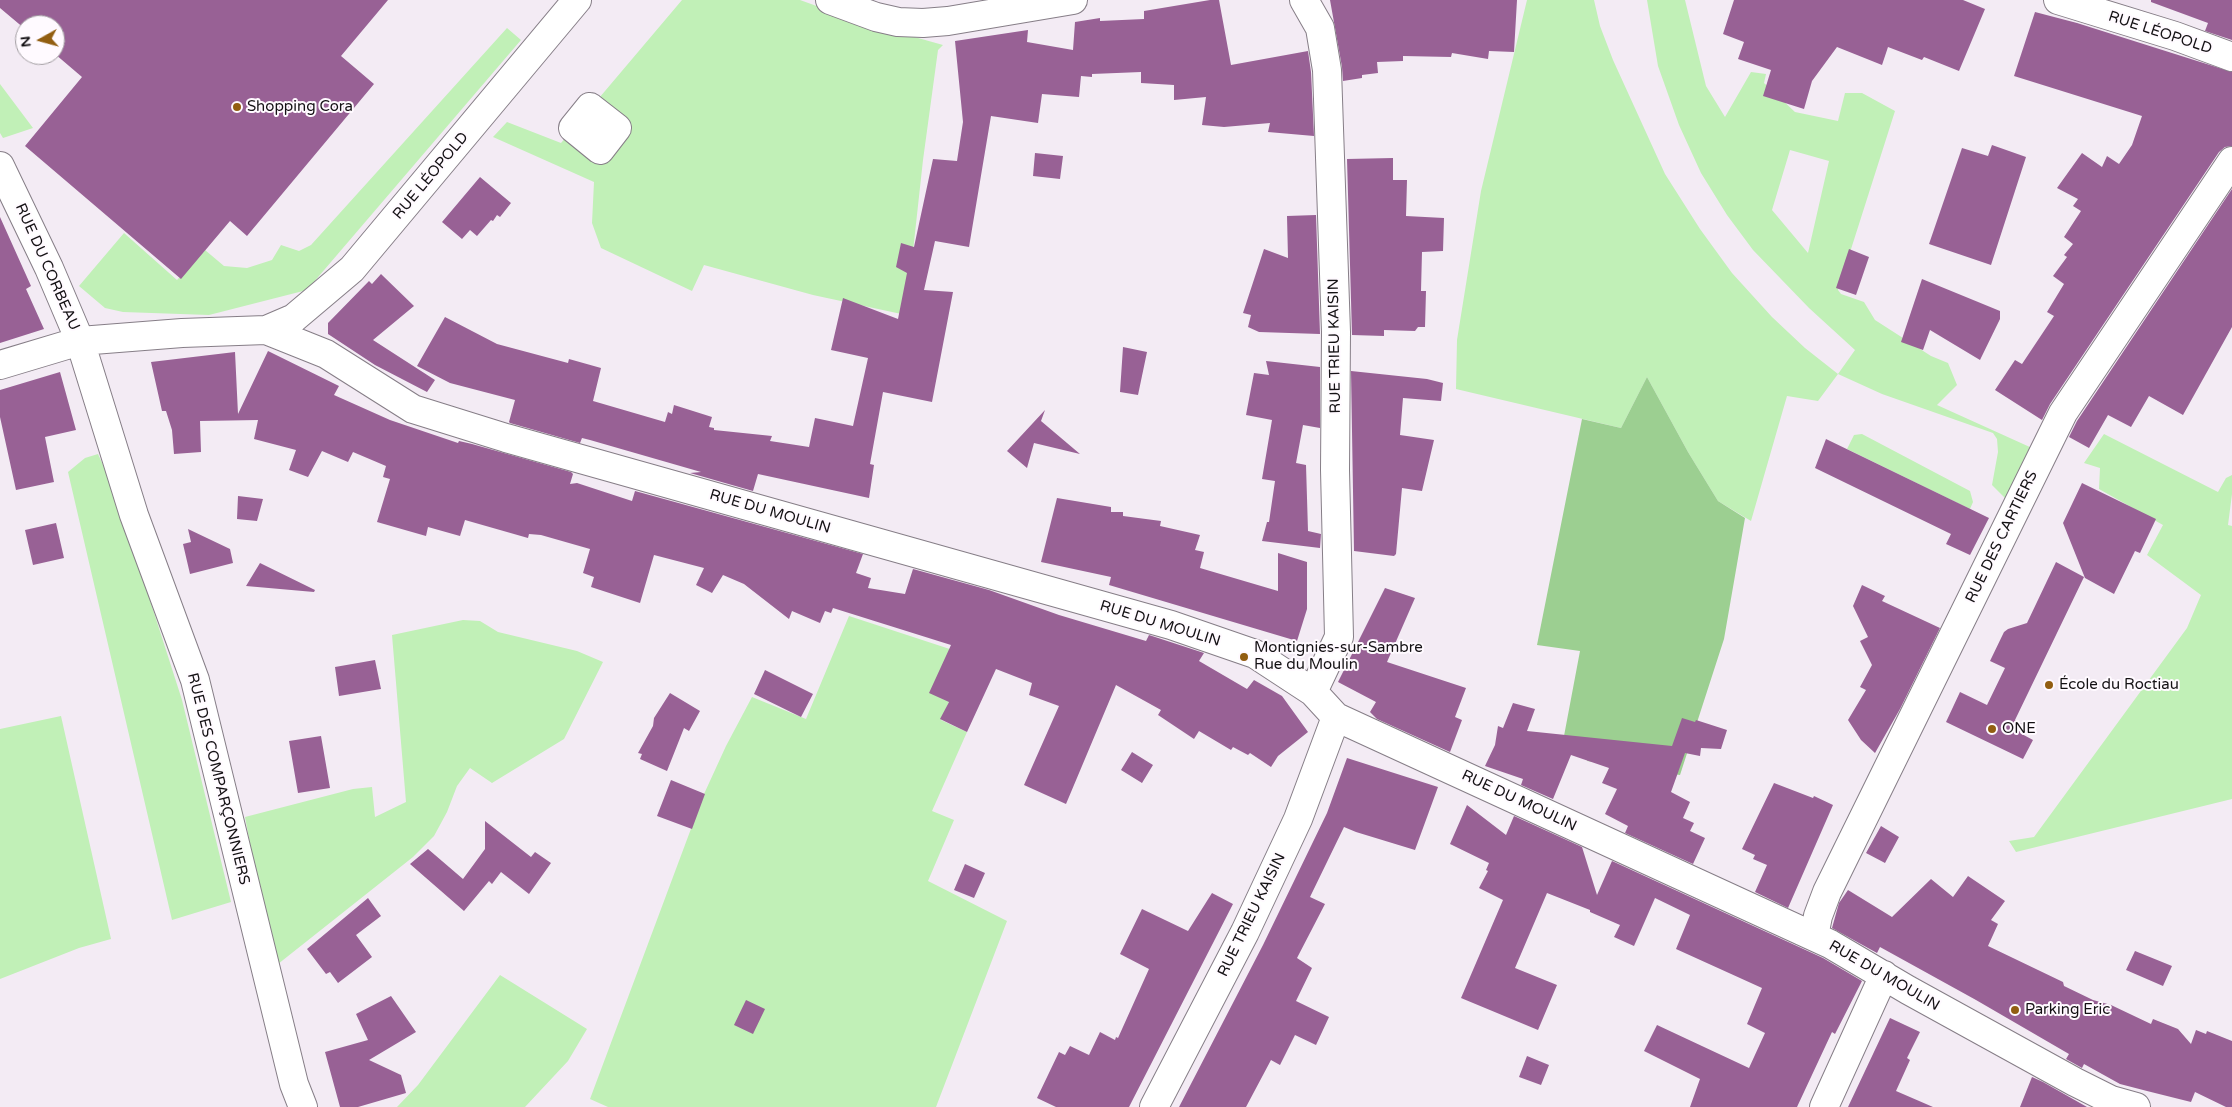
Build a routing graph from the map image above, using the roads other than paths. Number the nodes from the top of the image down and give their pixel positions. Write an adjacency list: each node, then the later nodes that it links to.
1 (577, 0): 9 (street, RUE LÉOPOLD)
2 (830, 0): 3 (street)
3 (1074, 0)
4 (1304, 0): 12 (street, RUE TRIEU KAISIN)
5 (2058, 0): 6 (street, RUE LÉOPOLD)
6 (2232, 57)
7 (2232, 161): 14 (street, RUE DES CARTIERS)
8 (0, 166): 10 (street, RUE DU CORBEAU)
9 (266, 330): 10 (street); 12 (street, RUE DU MOULIN)
10 (80, 341): 11 (street); 16 (street, RUE DES COMPARÇONNIERS)
11 (0, 365)
12 (1313, 692): 13 (street, RUE DU MOULIN)
13 (1336, 717): 14 (street, RUE DU MOULIN); 17 (street, RUE TRIEU KAISIN)
14 (1814, 936): 15 (street, RUE DU MOULIN)
15 (1884, 975): 18 (street); 19 (street, RUE DU MOULIN)
16 (302, 1107)
17 (1154, 1107)
18 (1824, 1107)
19 (2136, 1107)

